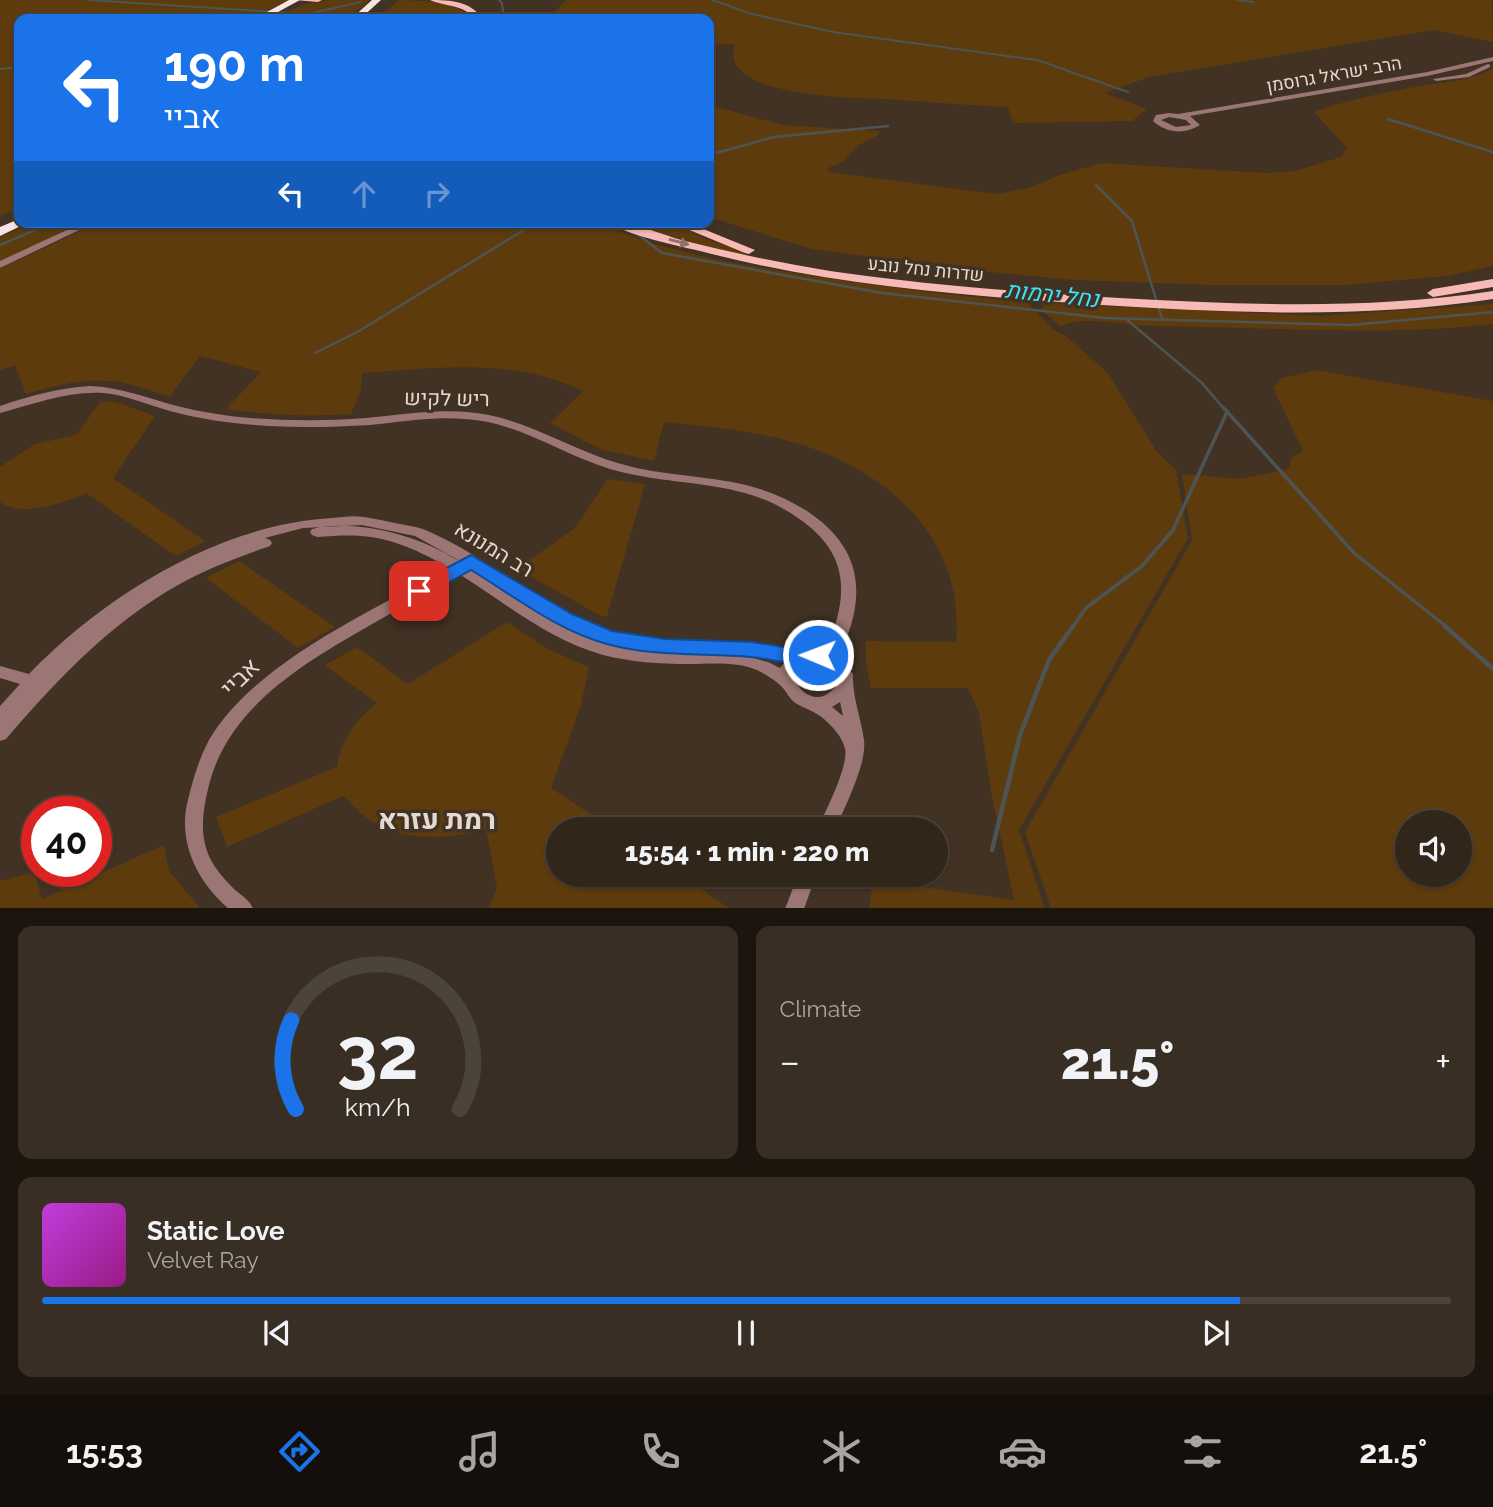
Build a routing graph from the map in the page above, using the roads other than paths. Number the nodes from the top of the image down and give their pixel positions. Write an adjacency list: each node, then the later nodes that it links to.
1 (298, 0): 5 (main road); 6 (highway)
2 (377, 0): 8 (highway)
3 (388, 0): 9 (highway)
4 (434, 0): 10 (main road)
5 (315, 1): 6 (highway)
6 (281, 8): 7 (highway)
7 (269, 14)
8 (361, 14)
9 (372, 14)
10 (475, 14)
11 (1493, 62): 12 (street, הרב ישראל גרוסמן); 13 (street, הרב ישראל גרוסמן)
12 (1180, 116): 13 (street); 13 (street)
13 (1196, 122)
14 (79, 228): 17 (street)
15 (634, 228): 19 (main road, שדרות נחל נובע, one-way to 19)
16 (690, 228): 18 (main road, שדרות נחל נובע)
17 (0, 265)
18 (1493, 283)
19 (1493, 295)
20 (0, 410): 23 (street, ריש לקיש)
21 (466, 564): 22 (street, רב המנונא); 25 (street, רב המנונא); 26 (street, רב המנונא); 34 (street, אביי)
22 (802, 657): 23 (street); 25 (street)
23 (830, 659): 27 (street)
24 (0, 672): 26 (street)
25 (786, 682): 28 (street)
26 (37, 683): 29 (street); 30 (street)
27 (845, 687): 28 (street); 31 (street)
28 (810, 702): 31 (street)
29 (0, 717)
30 (0, 734)
31 (853, 760): 32 (street)
32 (832, 817)
33 (802, 887): 35 (street)
34 (244, 908)
35 (794, 908)

